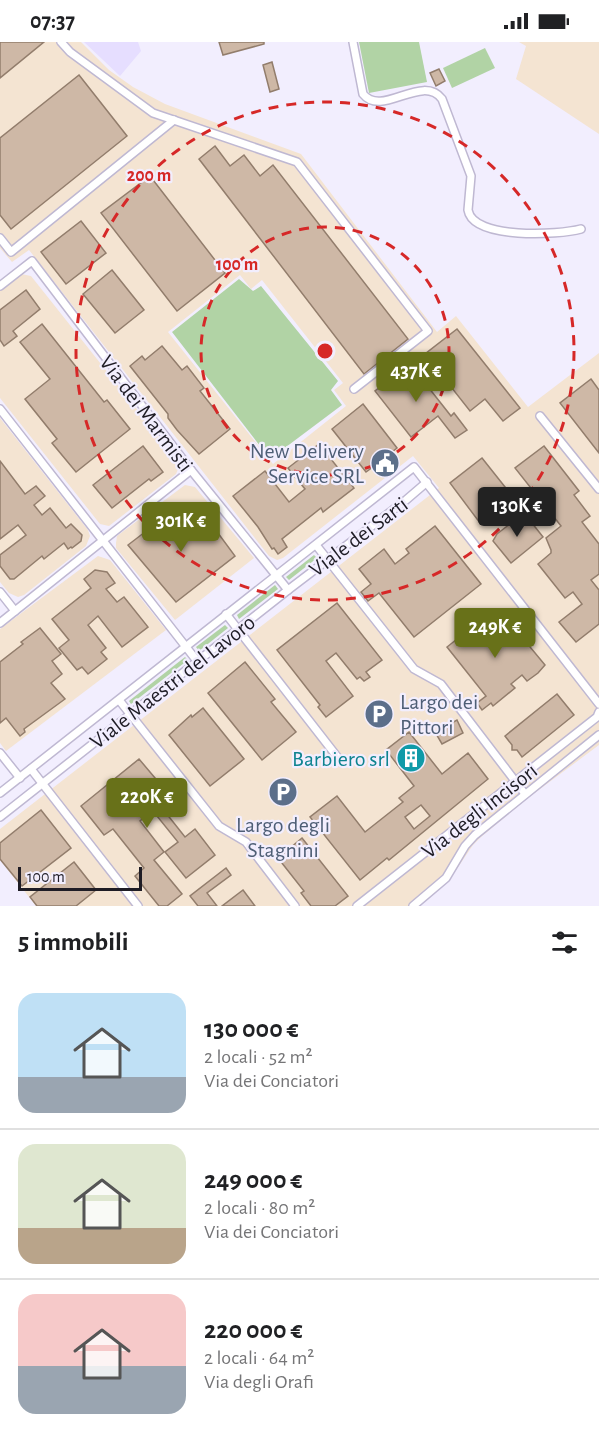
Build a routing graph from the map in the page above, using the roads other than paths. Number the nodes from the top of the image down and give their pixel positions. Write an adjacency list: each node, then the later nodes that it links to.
1 (61, 42): 3 (street)
2 (353, 42): 4 (street)
3 (174, 120): 5 (street); 7 (street)
4 (581, 229)
5 (0, 238)
6 (0, 286): 10 (street, Via dei Marmisti)
7 (354, 389)
8 (0, 409): 13 (street)
9 (540, 416): 12 (street)
10 (191, 470): 13 (street); 16 (street, Via dei Marmisti)
11 (427, 482): 14 (street, Viale dei Sarti); 15 (street, Viale dei Sarti); 26 (street)
12 (599, 489)
13 (102, 541): 19 (street); 23 (street)
14 (316, 545): 15 (street); 16 (street, Viale dei Sarti)
15 (327, 559): 17 (street, Viale dei Sarti); 34 (street)
16 (277, 575): 17 (street, Via dei Marmisti); 20 (street, Viale Maestri del Lavoro)
17 (288, 590): 22 (street, Viale Maestri del Lavoro)
18 (0, 592): 19 (street)
19 (15, 611): 21 (street)
20 (226, 614): 22 (street); 23 (street, Viale Maestri del Lavoro)
21 (0, 622)
22 (239, 629): 24 (street, Viale Maestri del Lavoro); 31 (street)
23 (186, 646): 24 (street); 25 (street, Viale Maestri del Lavoro)
24 (197, 660): 28 (street, Viale Maestri del Lavoro)
25 (119, 700): 28 (street); 32 (street, Viale Maestri del Lavoro)
26 (599, 704)
27 (599, 712): 34 (street, Via degli Incisori)
28 (131, 714): 35 (street, Viale Maestri del Lavoro); 40 (street)
29 (599, 735): 37 (street)
30 (0, 753): 33 (street)
31 (342, 763)
32 (31, 769): 33 (street, Viale Maestri del Lavoro); 35 (street)
33 (20, 778): 36 (street, Viale Maestri del Lavoro)
34 (516, 781): 37 (street); 41 (street, Via degli Incisori)
35 (42, 783): 38 (street, Viale Maestri del Lavoro); 39 (street)
36 (0, 793)
37 (525, 794): 42 (street)
38 (0, 817)
39 (138, 906)
40 (295, 906)
41 (357, 906)
42 (413, 906)

